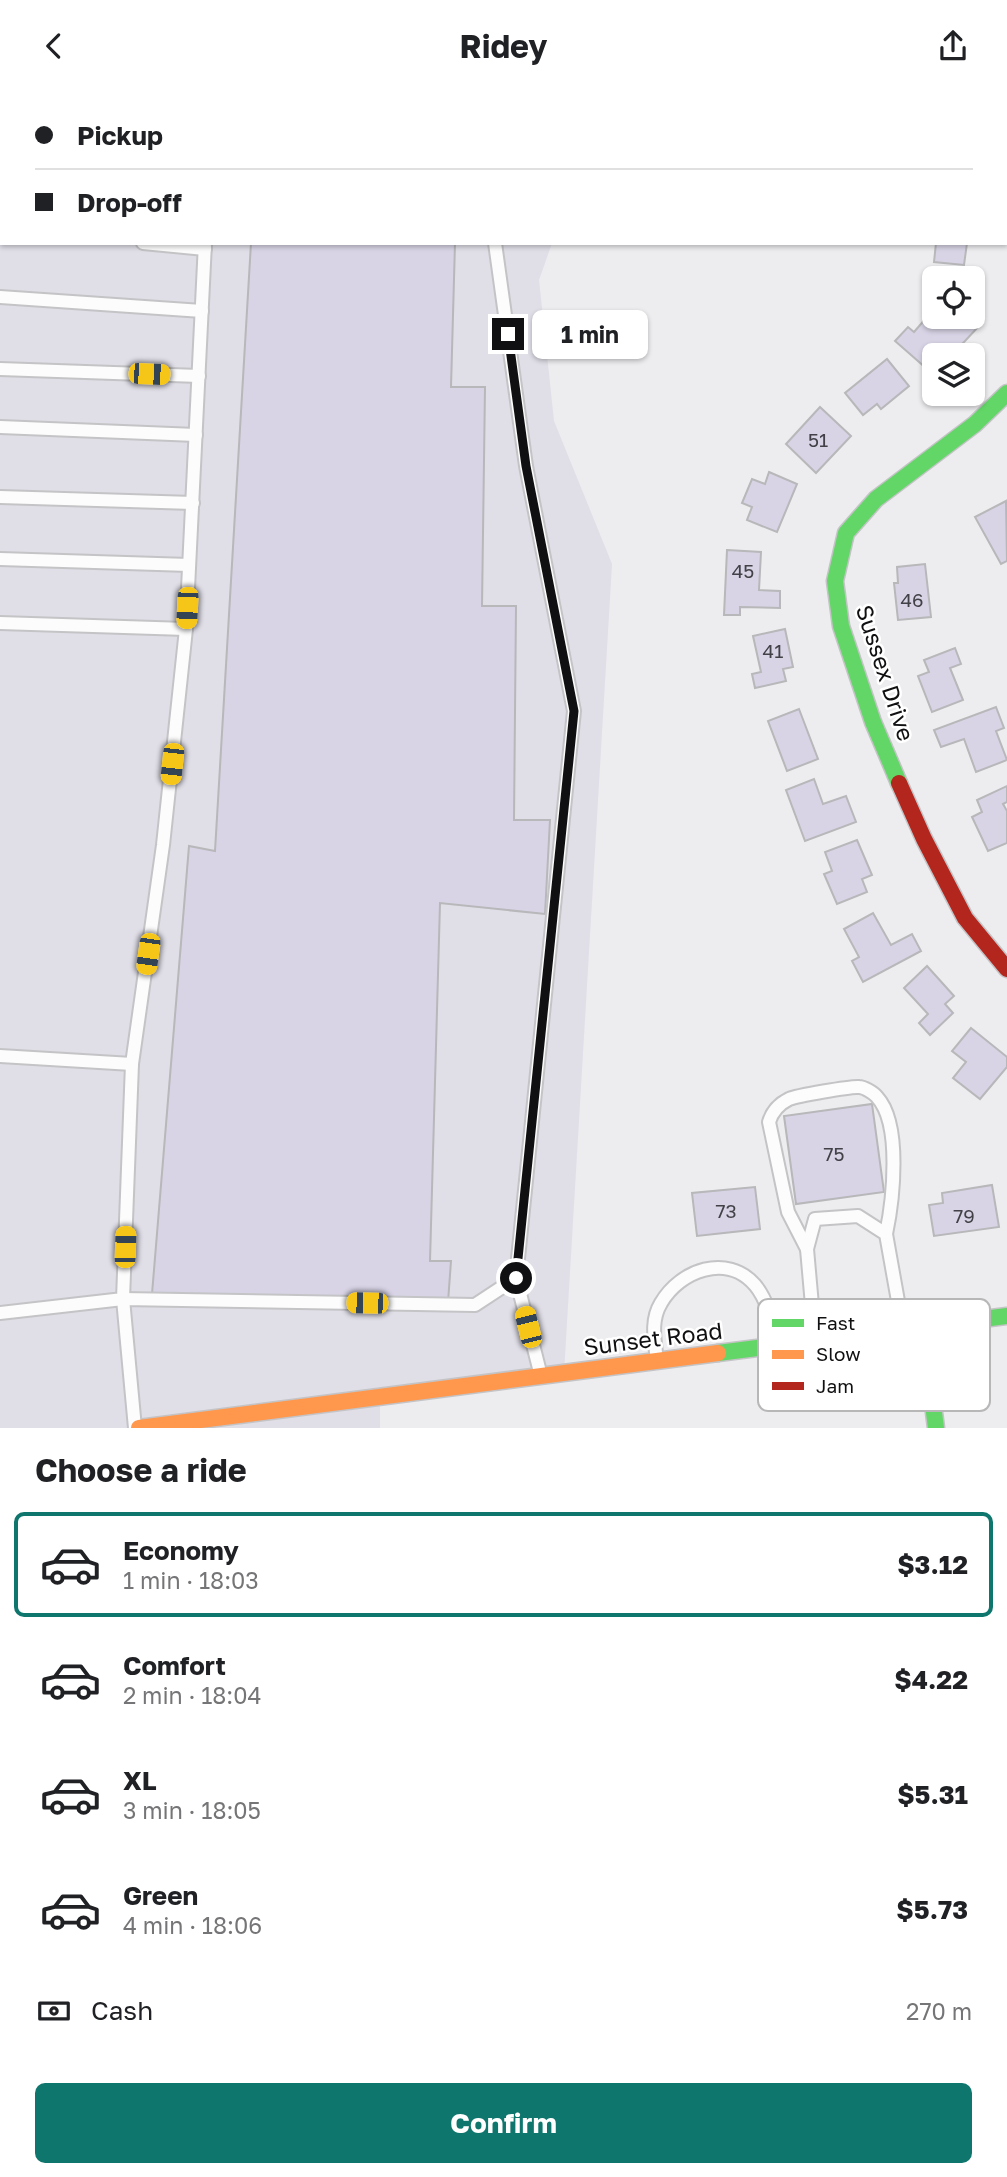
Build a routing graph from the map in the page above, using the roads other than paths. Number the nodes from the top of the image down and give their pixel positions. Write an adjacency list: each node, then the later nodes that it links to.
1 (184, 245): 3 (lane)
2 (495, 245): 22 (lane)
3 (205, 246): 5 (lane)
4 (0, 297): 5 (lane)
5 (202, 311): 7 (lane)
6 (0, 369): 7 (lane)
7 (199, 376): 10 (lane)
8 (1007, 395): 17 (street, Sussex Drive)
9 (0, 427): 10 (lane)
10 (196, 435): 12 (lane)
11 (0, 497): 12 (lane)
12 (192, 503): 14 (lane)
13 (0, 559): 14 (lane)
14 (190, 565): 16 (lane)
15 (0, 623): 16 (lane)
16 (186, 629): 19 (lane)
17 (1007, 969)
18 (0, 1056): 19 (lane)
19 (132, 1064): 23 (lane)
20 (886, 1234): 21 (lane); 21 (lane); 26 (lane)
21 (807, 1249): 25 (lane)
22 (516, 1278): 23 (lane); 30 (lane)
23 (123, 1299): 27 (lane); 31 (lane)
24 (764, 1299): 29 (lane)
25 (811, 1299)
26 (898, 1299)
27 (0, 1313)
28 (758, 1348): 29 (street, Sunset Road)
29 (657, 1361): 30 (street, Sunset Road)
30 (541, 1376): 31 (street, Sunset Road)
31 (137, 1428)

